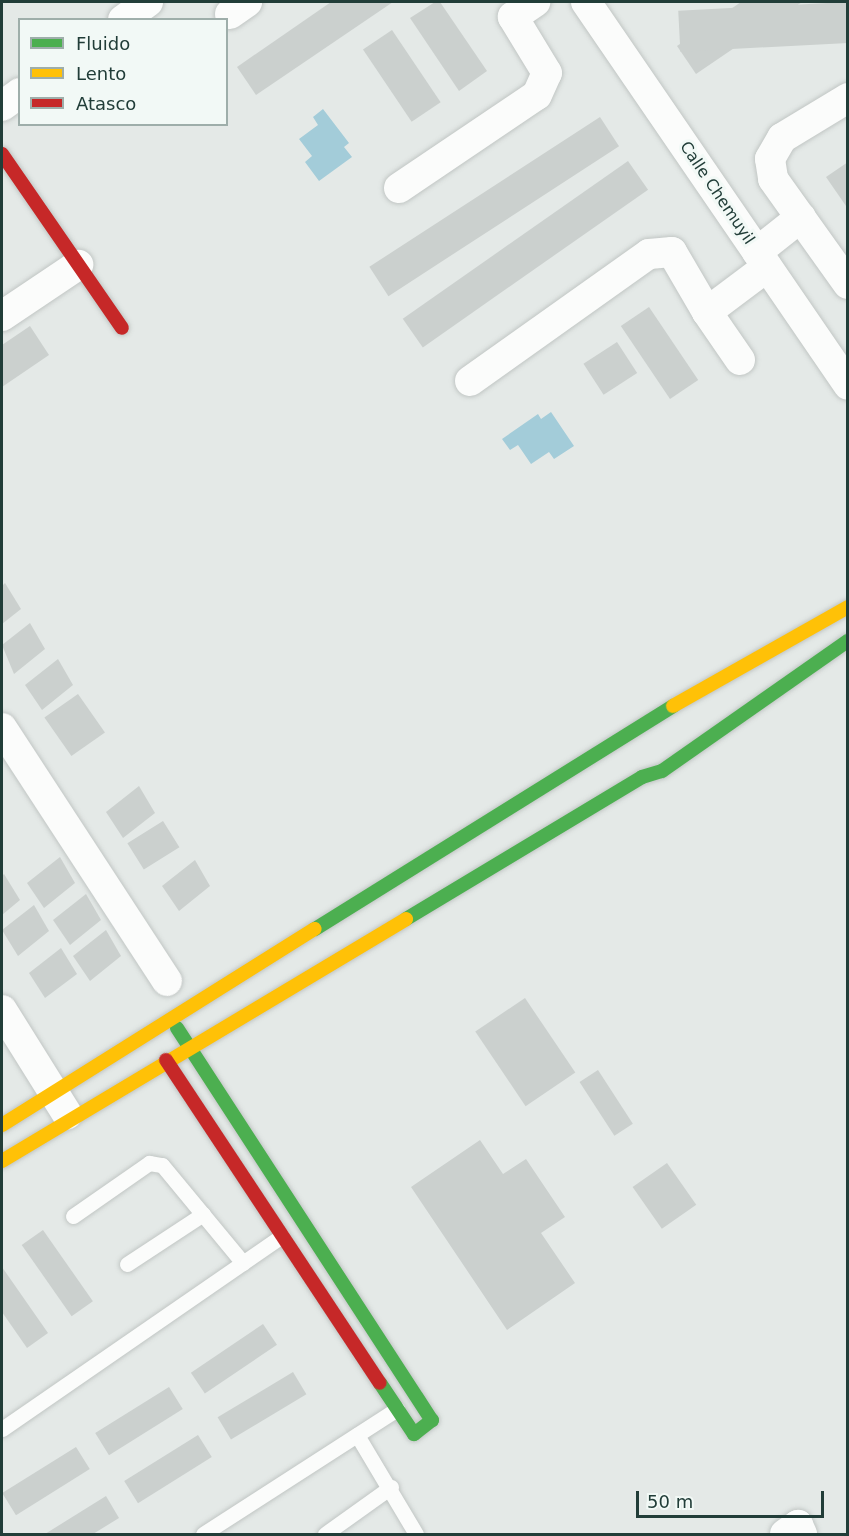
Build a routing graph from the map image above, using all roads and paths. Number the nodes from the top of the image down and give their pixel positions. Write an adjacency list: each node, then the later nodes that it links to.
1 (148, 2): 4 (street)
2 (586, 2): 11 (street, Calle Chemuyil)
3 (516, 7): 9 (street)
4 (126, 18)
5 (18, 94): 7 (street)
6 (848, 98): 10 (street)
7 (2, 106)
8 (2, 154): 12 (main road)
9 (399, 188)
10 (801, 217): 11 (street); 13 (street)
11 (762, 259): 14 (street); 19 (street, Calle Chemuyil)
12 (78, 265): 15 (street); 16 (main road)
13 (848, 284)
14 (707, 312): 17 (street); 18 (street)
15 (2, 316)
16 (122, 328)
17 (740, 360)
18 (470, 381)
19 (848, 385)
20 (848, 606): 25 (main road)
21 (848, 641): 26 (main road)
22 (2, 728): 23 (street)
23 (167, 981)
24 (2, 1010): 28 (street)
25 (172, 1019): 26 (main road); 28 (main road)
26 (188, 1047): 27 (main road); 37 (main road)
27 (166, 1060): 29 (main road); 34 (main road)
28 (55, 1093): 29 (street); 30 (main road)
29 (70, 1120): 31 (main road)
30 (2, 1125)
31 (2, 1161)
32 (203, 1215): 33 (lane); 35 (lane); 36 (lane)
33 (73, 1216)
34 (282, 1236): 35 (lane); 37 (main road)
35 (243, 1263): 38 (lane)
36 (127, 1264)
37 (397, 1409): 39 (lane)
38 (2, 1429)
39 (357, 1435): 40 (lane); 41 (lane)
40 (391, 1487): 42 (lane); 43 (lane)
41 (203, 1534)
42 (325, 1534)
43 (416, 1534)
44 (785, 1534): 45 (street)
45 (802, 1534)

